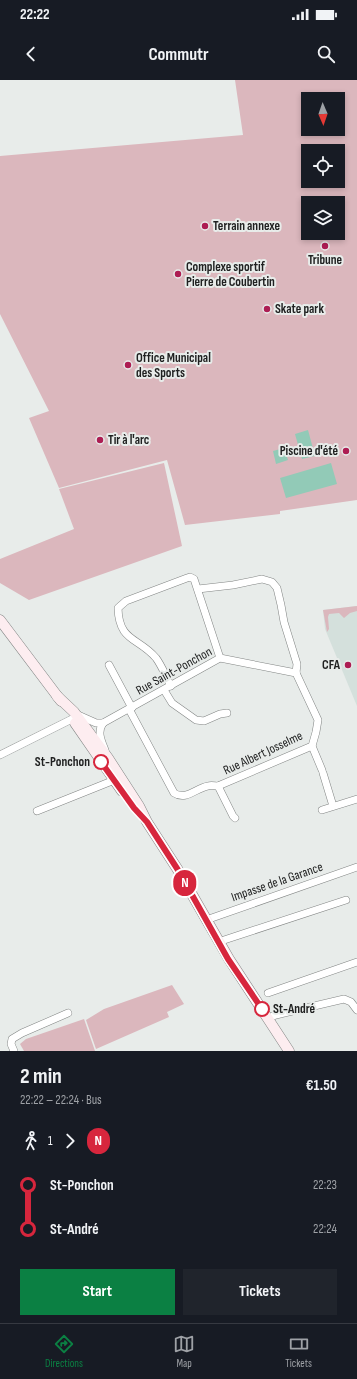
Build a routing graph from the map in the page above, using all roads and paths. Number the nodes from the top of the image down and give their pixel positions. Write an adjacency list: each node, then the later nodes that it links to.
1 (198, 589): 3 (street); 5 (street, Rue Albert Josselme); 6 (street)
2 (0, 620): 10 (main road)
3 (220, 658): 5 (street, Rue Saint-Ponchon); 6 (street, Rue Saint-Ponchon)
4 (109, 665): 8 (street, Rue Albert Josselme)
5 (296, 673): 12 (street, Rue Albert Josselme)
6 (171, 686): 7 (street, Rue Saint-Ponchon)
7 (164, 690): 8 (street, Rue Saint-Ponchon); 9 (street)
8 (131, 709): 11 (street, Rue Saint-Ponchon); 16 (street, Rue Albert Josselme)
9 (227, 714)
10 (74, 719): 11 (main road); 13 (main road); 14 (street)
11 (97, 726): 13 (street); 15 (main road)
12 (312, 746): 16 (street, Rue Albert Josselme); 18 (street)
13 (93, 750): 15 (main road)
14 (0, 755)
15 (118, 779): 20 (street); 24 (main road)
16 (218, 786): 21 (street)
17 (357, 799): 18 (street)
18 (333, 806): 19 (street)
19 (322, 810)
20 (37, 811)
21 (235, 818)
22 (357, 867): 24 (street, Impasse de la Garance)
23 (346, 900): 25 (street)
24 (206, 920): 25 (main road)
25 (218, 942): 30 (main road)
26 (357, 962): 27 (street)
27 (268, 993)
28 (357, 1010): 30 (street)
29 (68, 1013): 31 (street)
30 (268, 1018): 32 (main road)
31 (14, 1051)
32 (289, 1051)

